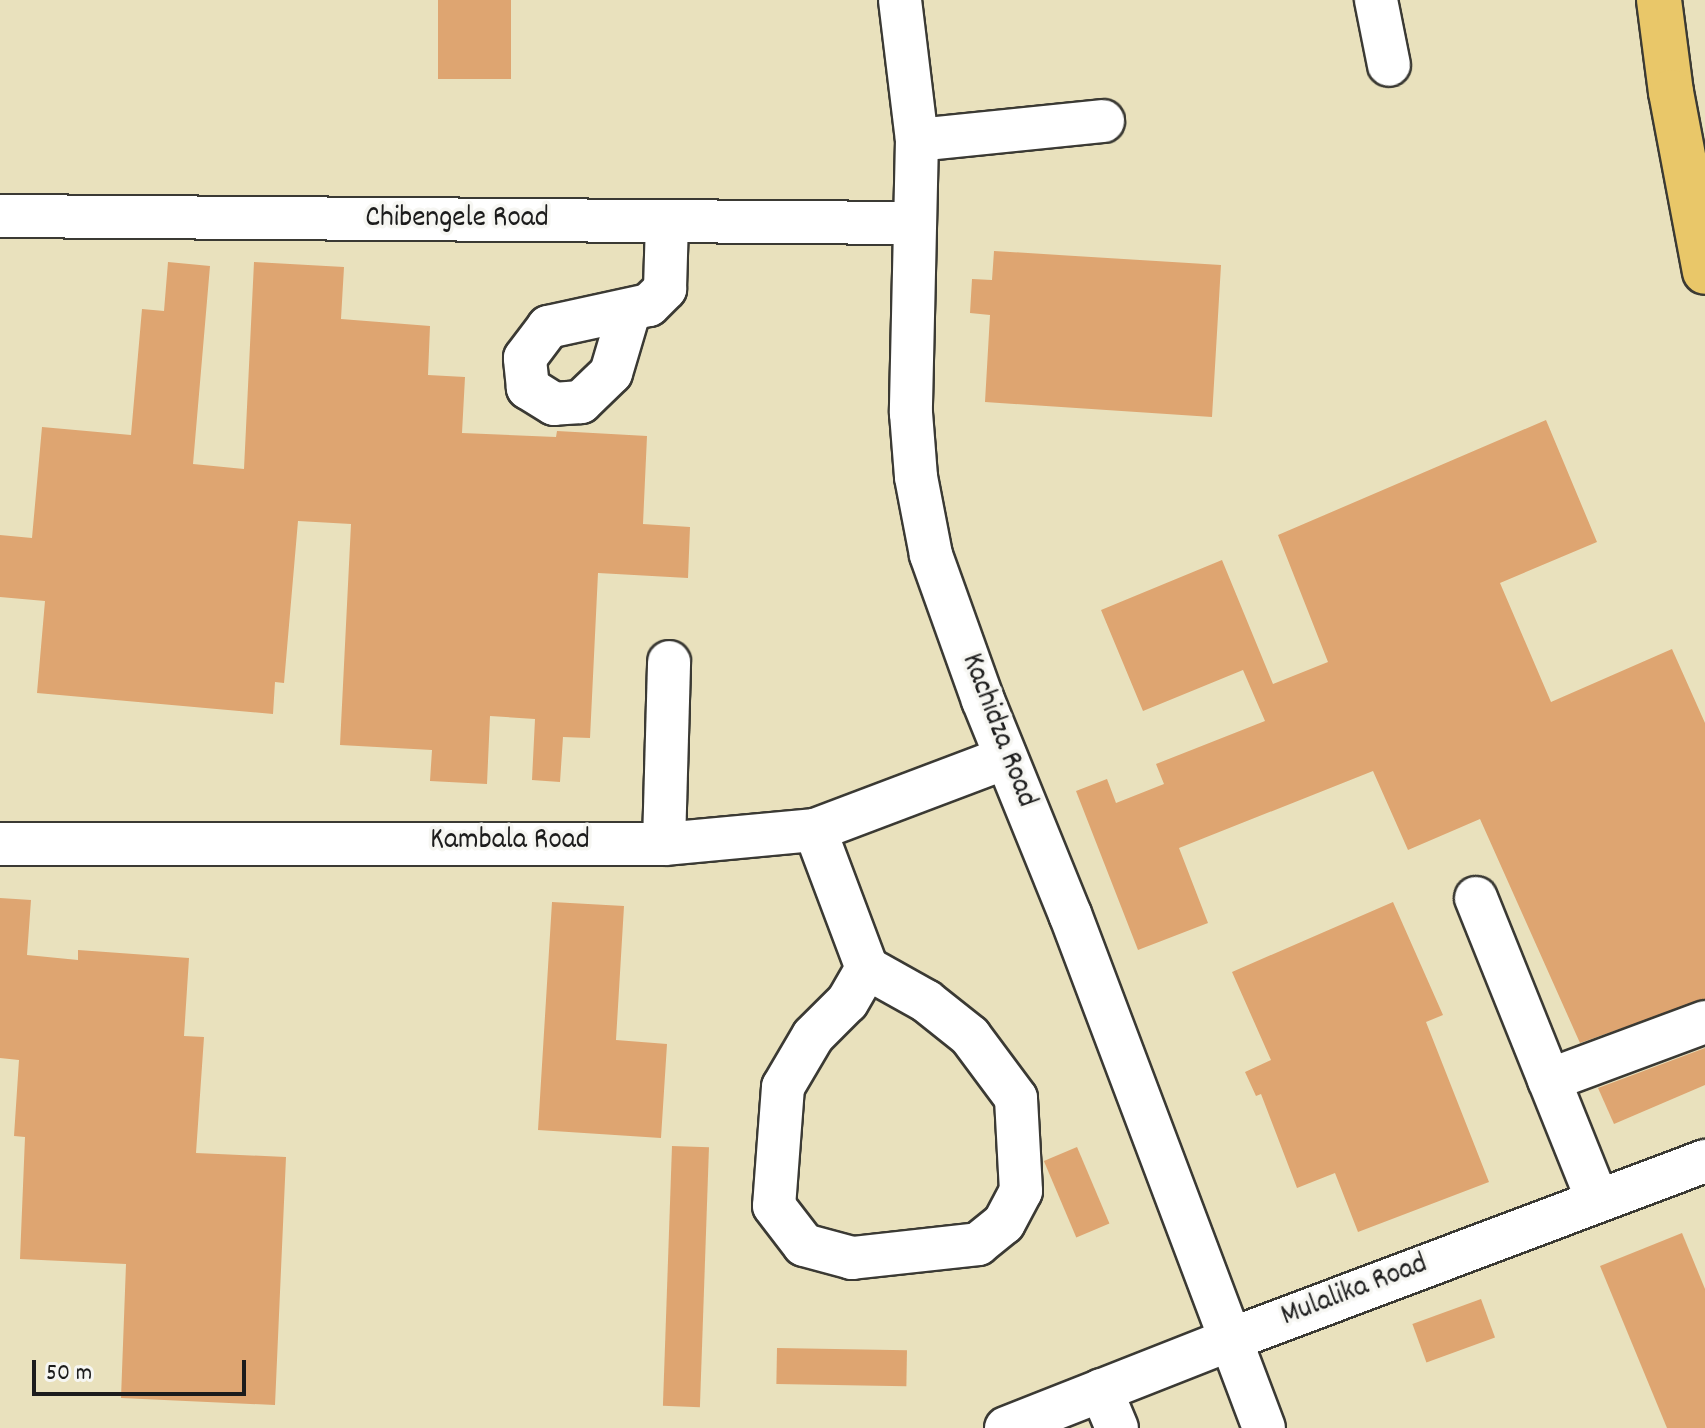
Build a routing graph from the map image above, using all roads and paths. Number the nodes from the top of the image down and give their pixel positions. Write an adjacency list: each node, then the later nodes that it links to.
1 (900, 0): 6 (street, Kachidza Road)
2 (1376, 0): 4 (street)
3 (1659, 0): 10 (main road)
4 (1389, 65)
5 (1103, 121): 6 (street)
6 (917, 140): 9 (street, Kachidza Road)
7 (0, 216): 8 (street, Chibengele Road)
8 (667, 221): 9 (street, Chibengele Road); 11 (street)
9 (915, 223): 13 (street, Kachidza Road)
10 (1705, 272)
11 (626, 312)
12 (669, 662): 16 (street)
13 (1006, 758): 14 (street, Kambala Road); 23 (street, Kachidza Road)
14 (815, 830): 16 (street, Kambala Road); 18 (street)
15 (0, 844): 16 (street, Kambala Road)
16 (664, 844)
17 (1476, 898): 20 (street)
18 (867, 968): 18 (street)
19 (1705, 1022): 20 (street)
20 (1549, 1080): 22 (street)
21 (1705, 1161): 22 (street, Mulalika Road)
22 (1597, 1199): 23 (street, Mulalika Road)
23 (1229, 1340): 24 (street, Mulalika Road); 27 (street, Kachidza Road)
24 (1101, 1390): 25 (street, Mulalika Road); 26 (street)
25 (1006, 1428)
26 (1117, 1428)
27 (1264, 1428)

